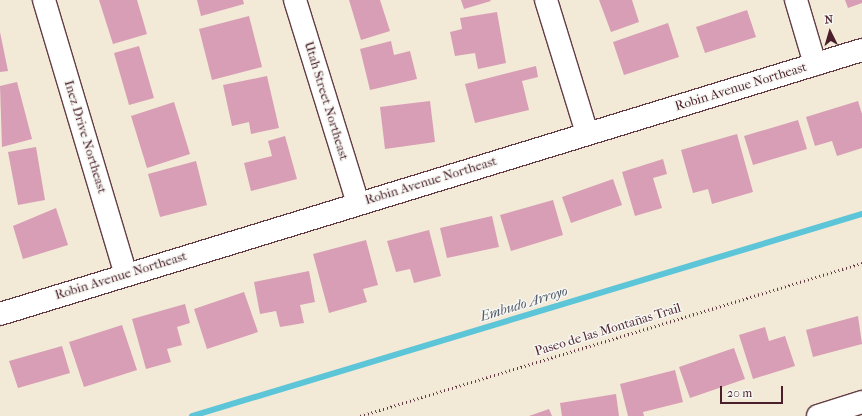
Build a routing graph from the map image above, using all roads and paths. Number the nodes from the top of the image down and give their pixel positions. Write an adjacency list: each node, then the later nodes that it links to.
1 (44, 0): 10 (street, Inez Drive Northeast)
2 (295, 0): 8 (street, Utah Street Northeast)
3 (546, 0): 7 (street)
4 (796, 0): 6 (street)
5 (862, 50): 6 (street, Robin Avenue Northeast)
6 (815, 64): 7 (street, Robin Avenue Northeast)
7 (587, 133): 8 (street, Robin Avenue Northeast)
8 (358, 203): 10 (street, Robin Avenue Northeast)
9 (862, 263): 13 (path, Paseo de las Montañas Trail)
10 (126, 275): 11 (street, Robin Avenue Northeast)
11 (0, 314)
12 (862, 402): 14 (street)
13 (360, 416)
14 (818, 416)

